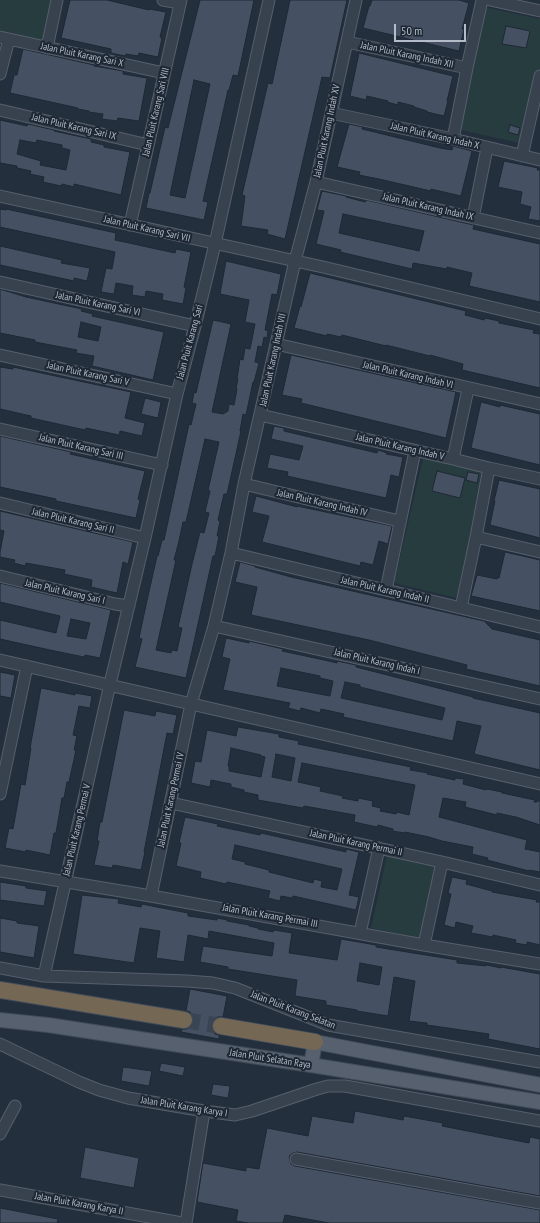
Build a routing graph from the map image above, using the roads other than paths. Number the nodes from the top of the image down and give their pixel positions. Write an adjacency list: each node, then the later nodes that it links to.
1 (57, 0): 12 (street)
2 (163, 0): 7 (street)
3 (269, 0): 29 (street, Jalan Pluit Karang Sari)
4 (356, 0): 11 (street, Jalan Pluit Karang Indah XV)
5 (482, 0): 13 (street)
6 (490, 0): 8 (street)
7 (181, 2): 14 (street, Jalan Pluit Karang Sari VIII)
8 (520, 3): 9 (street)
9 (540, 12)
10 (4, 38): 12 (street, Jalan Pluit Karang Sari X); 15 (street)
11 (347, 42): 13 (street, Jalan Pluit Karang Indah XII); 18 (street, Jalan Pluit Karang Indah XV)
12 (48, 48): 14 (street, Jalan Pluit Karang Sari X)
13 (467, 68): 19 (street)
14 (164, 73): 20 (street, Jalan Pluit Karang Sari VIII)
15 (0, 74)
16 (540, 80): 22 (street)
17 (0, 110): 20 (street, Jalan Pluit Karang Sari IX)
18 (331, 113): 19 (street, Jalan Pluit Karang Indah X); 24 (street, Jalan Pluit Karang Indah XV)
19 (453, 139): 21 (street, Jalan Pluit Karang Indah X)
20 (148, 145): 27 (street, Jalan Pluit Karang Sari VIII)
21 (487, 148): 22 (street, Jalan Pluit Karang Indah X); 26 (street)
22 (522, 156): 23 (street, Jalan Pluit Karang Indah X)
23 (540, 160)
24 (316, 182): 26 (street, Jalan Pluit Karang Indah IX); 30 (street, Jalan Pluit Karang Indah XV)
25 (0, 196): 27 (street, Jalan Pluit Karang Sari VII)
26 (472, 218): 28 (street, Jalan Pluit Karang Indah IX)
27 (130, 225): 29 (street, Jalan Pluit Karang Sari VII)
28 (540, 234)
29 (215, 244): 30 (street, Jalan Pluit Karang Sari VII); 33 (street, Jalan Pluit Karang Sari)
30 (295, 261): 32 (street); 34 (street, Jalan Pluit Karang Indah VII)
31 (0, 282): 33 (street, Jalan Pluit Karang Sari VI)
32 (540, 319)
33 (195, 326): 37 (street, Jalan Pluit Karang Sari)
34 (276, 344): 36 (street, Jalan Pluit Karang Indah VI); 39 (street, Jalan Pluit Karang Indah VII)
35 (0, 355): 37 (street, Jalan Pluit Karang Sari V)
36 (468, 389): 38 (street, Jalan Pluit Karang Indah VI); 42 (street)
37 (177, 394): 43 (street, Jalan Pluit Karang Sari)
38 (540, 404)
39 (260, 415): 41 (street, Jalan Pluit Karang Indah V); 46 (street, Jalan Pluit Karang Indah VII)
40 (0, 429): 43 (street, Jalan Pluit Karang Sari III)
41 (415, 451): 42 (street, Jalan Pluit Karang Indah V); 48 (street)
42 (453, 459): 44 (street, Jalan Pluit Karang Indah V)
43 (162, 465): 50 (street, Jalan Pluit Karang Sari)
44 (489, 468): 45 (street, Jalan Pluit Karang Indah V); 49 (street)
45 (540, 479)
46 (244, 484): 48 (street, Jalan Pluit Karang Indah IV); 52 (street, Jalan Pluit Karang Indah VII)
47 (0, 503): 50 (street, Jalan Pluit Karang Sari II)
48 (399, 521): 54 (street)
49 (476, 537): 51 (street); 56 (street)
50 (145, 538): 55 (street, Jalan Pluit Karang Sari)
51 (540, 552)
52 (231, 554): 54 (street, Jalan Pluit Karang Indah II); 57 (street, Jalan Pluit Karang Indah VII)
53 (0, 576): 55 (street, Jalan Pluit Karang Sari I)
54 (386, 590): 56 (street, Jalan Pluit Karang Indah II)
55 (129, 606): 61 (street, Jalan Pluit Karang Sari)
56 (461, 608): 58 (street, Jalan Pluit Karang Indah II)
57 (214, 626): 62 (street, Jalan Pluit Karang Indah I); 63 (street, Jalan Pluit Karang Indah VII)
58 (540, 627)
59 (0, 660): 60 (street)
60 (27, 666): 61 (street); 65 (street)
61 (110, 684): 63 (street); 70 (street, Jalan Pluit Karang Permai V)
62 (540, 699)
63 (192, 704): 64 (street); 66 (street, Jalan Pluit Karang Permai IV)
64 (540, 784)
65 (0, 794)
66 (171, 803): 67 (street, Jalan Pluit Karang Permai II); 72 (street, Jalan Pluit Karang Permai IV)
67 (379, 848): 68 (street, Jalan Pluit Karang Permai II); 73 (street)
68 (442, 862): 71 (street, Jalan Pluit Karang Permai II); 74 (street)
69 (0, 871): 70 (street, Jalan Pluit Karang Permai III)
70 (66, 882): 72 (street, Jalan Pluit Karang Permai III); 77 (street, Jalan Pluit Karang Permai V)
71 (540, 885)
72 (151, 896): 73 (street, Jalan Pluit Karang Permai III)
73 (360, 933): 74 (street, Jalan Pluit Karang Permai III)
74 (424, 945): 75 (street, Jalan Pluit Karang Permai III)
75 (540, 964)
76 (0, 968): 77 (street, Jalan Pluit Karang Selatan)
77 (44, 976): 84 (street, Jalan Pluit Karang Selatan)
78 (0, 990): 80 (highway)
79 (0, 1020): 85 (main road, Jalan Pluit Selatan Raya)
80 (184, 1020)
81 (221, 1026): 82 (highway)
82 (314, 1042): 85 (main road); 86 (main road)
83 (0, 1044): 89 (street, Jalan Pluit Karang Karya I)
84 (540, 1062)
85 (311, 1065): 87 (main road, Jalan Pluit Selatan Raya)
86 (540, 1085)
87 (540, 1102)
88 (15, 1106): 91 (street)
89 (204, 1111): 90 (street, Jalan Pluit Karang Karya I); 96 (street)
90 (540, 1121)
91 (0, 1134)
92 (296, 1159): 94 (street)
93 (0, 1190): 95 (street, Jalan Pluit Karang Karya II)
94 (540, 1204)
95 (182, 1223)
96 (186, 1223)

